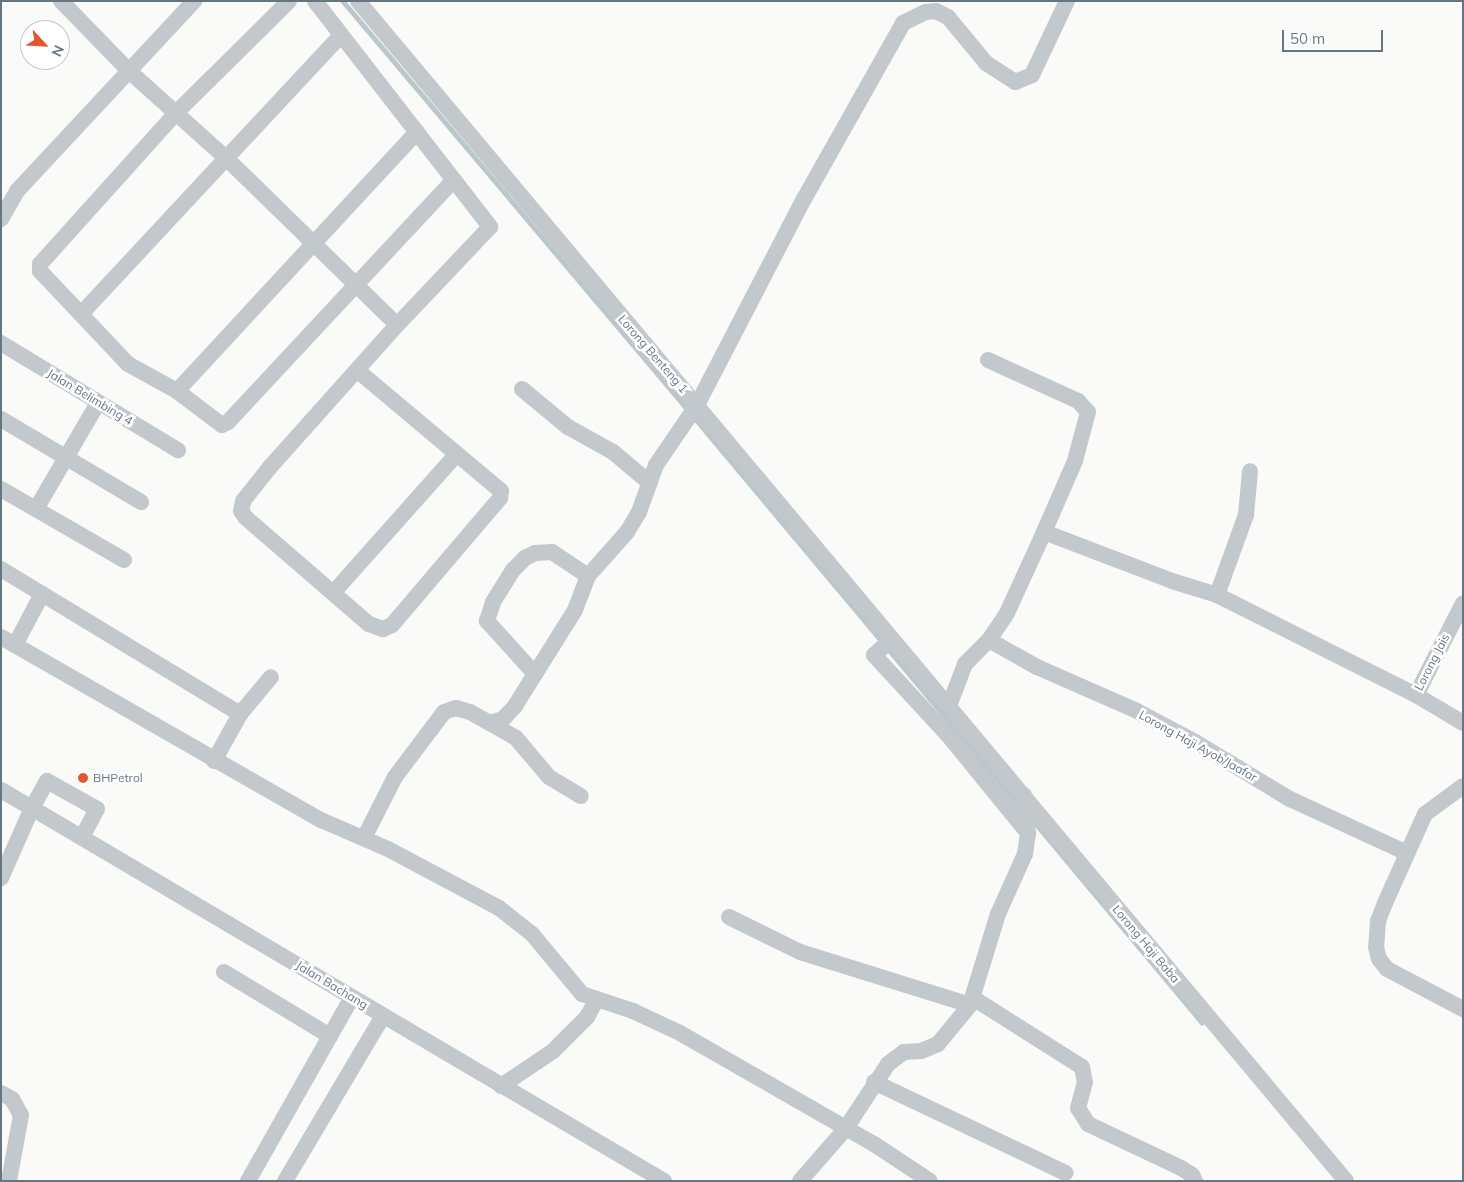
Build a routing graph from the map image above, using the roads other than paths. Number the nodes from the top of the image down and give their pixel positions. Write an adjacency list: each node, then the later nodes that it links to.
1 (61, 1): 8 (street)
2 (194, 1): 8 (street)
3 (289, 1): 9 (street)
4 (315, 1): 7 (street)
5 (358, 1): 24 (street, Lorong Benteng 1)
6 (1067, 1): 24 (street)
7 (341, 35): 10 (street); 11 (street)
8 (129, 71): 9 (street); 13 (street)
9 (176, 113): 11 (street); 16 (street)
10 (416, 132): 12 (street); 14 (street)
11 (226, 158): 14 (street); 16 (street)
12 (454, 180): 15 (street); 17 (street)
13 (1, 219)
14 (313, 244): 15 (street); 22 (street)
15 (356, 285): 17 (street); 22 (street)
16 (81, 314): 22 (street)
17 (397, 325): 20 (street)
18 (1, 343): 23 (street, Jalan Belimbing 4)
19 (988, 360): 34 (street)
20 (357, 370): 27 (street); 38 (street)
21 (522, 389): 30 (street)
22 (177, 391)
23 (98, 403): 26 (street, Jalan Belimbing 4); 28 (street)
24 (695, 408): 30 (street); 44 (street, Lorong Benteng 1)
25 (1, 419): 28 (street)
26 (178, 450)
27 (457, 454): 38 (street); 38 (street)
28 (66, 457): 32 (street); 33 (street)
29 (1250, 471): 40 (street)
30 (650, 483): 37 (street)
31 (1, 489): 33 (street)
32 (141, 502)
33 (36, 509): 35 (street)
34 (1044, 532): 40 (street); 42 (street)
35 (124, 560)
36 (1, 569): 39 (street)
37 (588, 576): 45 (street); 45 (street)
38 (333, 593)
39 (42, 594): 43 (street); 49 (street)
40 (1217, 595): 47 (street)
41 (1463, 603): 47 (street, Lorong Jais)
42 (989, 640): 48 (street); 61 (street, Lorong Haji Ayob/Jaafar)
43 (8, 641): 52 (street)
44 (888, 643): 48 (street, Lorong Benteng 1); 58 (street)
45 (536, 674): 50 (street)
46 (271, 677): 49 (street)
47 (1416, 695): 51 (street)
48 (949, 706): 56 (street, Lorong Haji Baba)
49 (240, 714): 52 (street)
50 (490, 723): 55 (street); 60 (street)
51 (1463, 723)
52 (214, 762): 60 (street)
53 (1463, 786): 61 (street)
54 (1, 790): 57 (street, Jalan Bachang)
55 (581, 796)
56 (1025, 800): 58 (street); 83 (street, Lorong Haji Baba)
57 (32, 808): 59 (street, Jalan Bachang); 59 (street); 62 (street)
58 (1028, 830): 67 (street)
59 (82, 837): 65 (street, Jalan Bachang)
60 (364, 838): 66 (street)
61 (1407, 853): 68 (street)
62 (1, 878)
63 (729, 917): 67 (street)
64 (224, 972): 70 (street)
65 (352, 997): 69 (street, Jalan Bachang); 70 (street)
66 (596, 1001): 72 (street); 74 (street)
67 (971, 1001): 71 (street); 82 (street)
68 (1463, 1009)
69 (383, 1016): 72 (street, Jalan Bachang); 78 (street)
70 (330, 1036): 77 (street)
71 (874, 1082): 74 (street); 75 (street)
72 (501, 1086): 79 (street, Jalan Bachang)
73 (1, 1093): 76 (street)
74 (846, 1128): 80 (street); 81 (street)
75 (1066, 1173)
76 (9, 1181)
77 (248, 1181)
78 (285, 1181)
79 (664, 1181)
80 (800, 1181)
81 (930, 1181)
82 (1195, 1181)
83 (1346, 1181)

